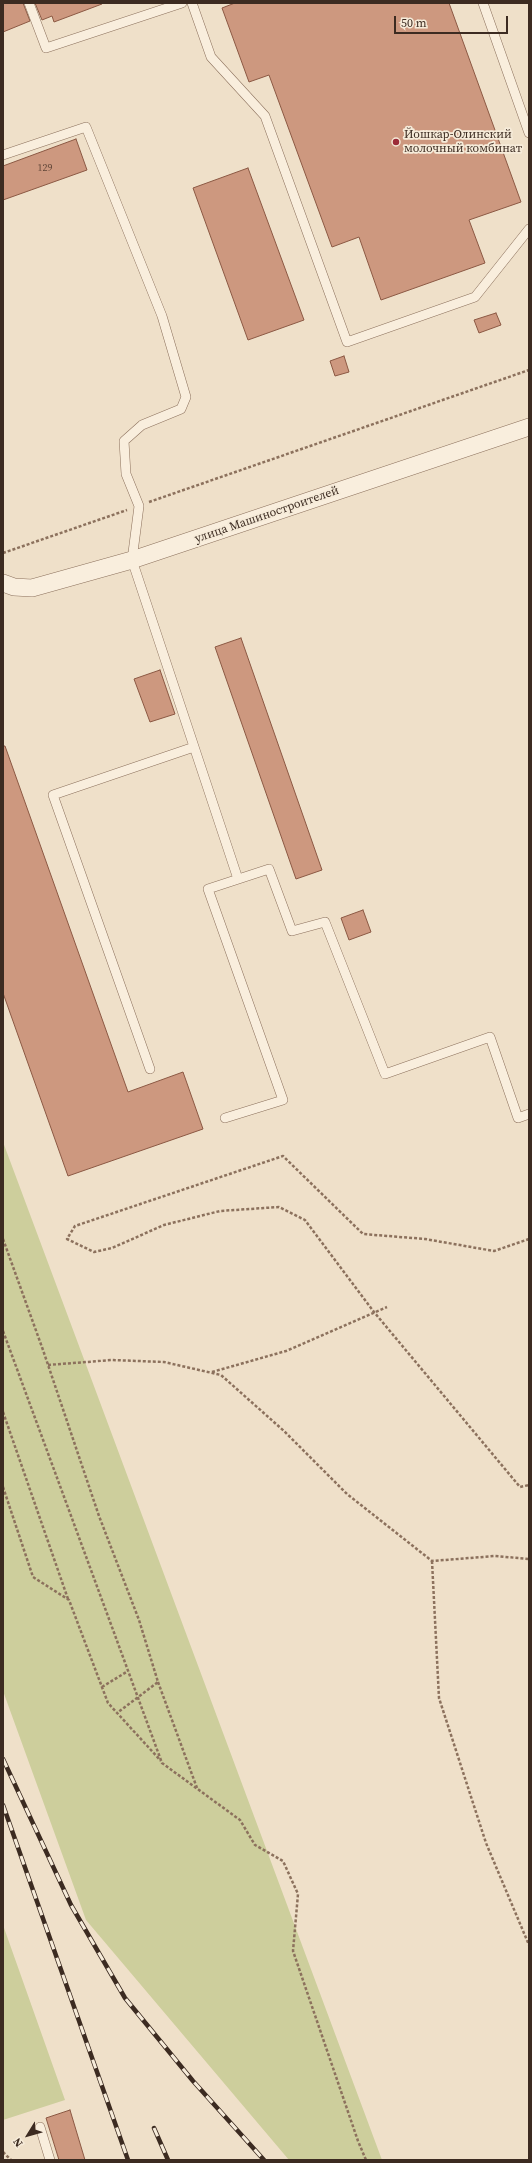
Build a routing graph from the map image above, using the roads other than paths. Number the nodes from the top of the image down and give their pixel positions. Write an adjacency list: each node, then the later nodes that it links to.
1 (29, 3): 2 (lane)
2 (182, 3)
3 (192, 3): 7 (lane)
4 (483, 3): 5 (lane)
5 (529, 133)
6 (3, 155): 9 (lane)
7 (529, 229)
8 (529, 427): 9 (street, улица Машиностроителей)
9 (132, 560): 10 (street, улица Машиностроителей); 11 (lane)
10 (3, 583)
11 (194, 747): 12 (lane); 13 (lane)
12 (238, 879): 14 (lane); 15 (lane)
13 (150, 1069)
14 (529, 1114)
15 (225, 1118)
16 (40, 2127): 17 (lane)
17 (50, 2160)

